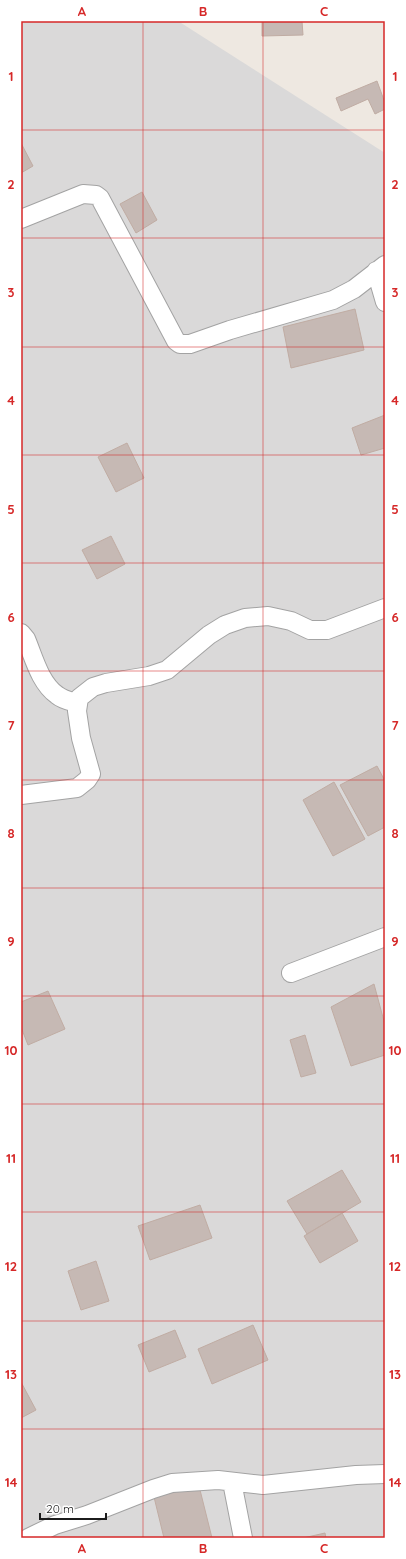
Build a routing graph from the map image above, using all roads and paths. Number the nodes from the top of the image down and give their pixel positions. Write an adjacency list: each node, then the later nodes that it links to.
1 (21, 219): 2 (street)
2 (381, 268): 3 (street)
3 (385, 302)
4 (385, 608): 6 (street)
5 (21, 633): 6 (street)
6 (77, 703): 7 (street)
7 (21, 795)
8 (385, 937): 9 (street)
9 (291, 973)
10 (385, 1474): 11 (street)
11 (232, 1482): 12 (street); 13 (street)
12 (28, 1538)
13 (244, 1538)

